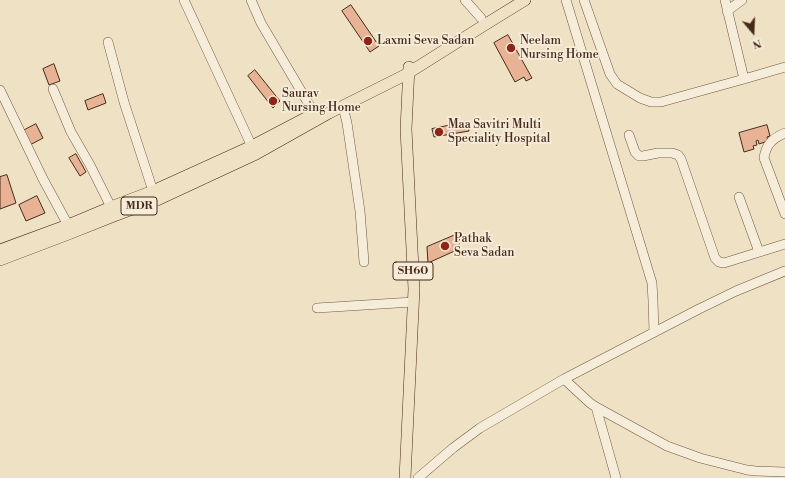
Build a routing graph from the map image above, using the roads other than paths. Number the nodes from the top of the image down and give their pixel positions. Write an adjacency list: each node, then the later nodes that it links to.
1 (184, 0): 23 (street)
2 (251, 0): 19 (street)
3 (465, 0): 11 (street)
4 (510, 0): 11 (main road, MDR)
5 (525, 0): 14 (main road, MDR)
6 (566, 0): 37 (street)
7 (584, 0): 15 (street)
8 (724, 0): 10 (street)
9 (742, 0): 10 (street)
10 (727, 11): 15 (street)
11 (482, 18): 14 (main road, MDR)
12 (108, 42): 24 (street)
13 (785, 67): 15 (street)
14 (409, 69): 18 (main road, MDR); 19 (main road, MDR); 35 (main road, SH60)
15 (744, 80)
16 (53, 88): 26 (street)
17 (0, 90): 28 (street)
18 (343, 107): 20 (main road, MDR); 33 (street)
19 (314, 113): 20 (main road, MDR)
20 (288, 132): 23 (main road, MDR)
21 (785, 133): 27 (street)
22 (629, 135): 31 (street)
23 (254, 150): 24 (main road, MDR); 32 (main road, MDR)
24 (153, 191): 26 (main road, MDR)
25 (740, 198): 31 (street)
26 (111, 207): 28 (main road, MDR)
27 (785, 214)
28 (68, 225): 30 (main road, MDR)
29 (785, 244): 31 (street)
30 (0, 250)
31 (759, 252)
32 (0, 260)
33 (364, 262)
34 (785, 271): 37 (street)
35 (413, 302): 36 (street); 41 (main road, SH60)
36 (316, 308)
37 (654, 332): 38 (street)
38 (564, 378): 39 (street); 42 (street)
39 (596, 407): 40 (street); 43 (street)
40 (779, 474)
41 (405, 478)
42 (418, 478)
43 (616, 478)

